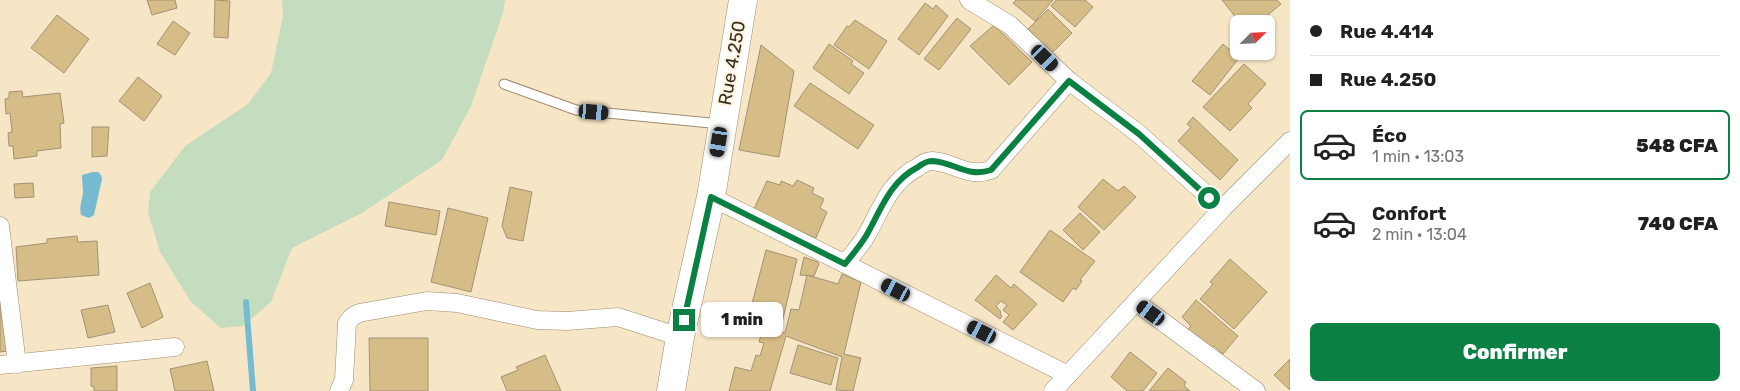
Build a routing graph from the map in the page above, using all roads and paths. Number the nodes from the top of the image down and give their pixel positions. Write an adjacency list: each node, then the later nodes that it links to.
1 (743, 0): 5 (main road, Rue 4.250)
2 (969, 0): 3 (street)
3 (1069, 81): 8 (street); 10 (street)
4 (504, 84): 5 (lane)
5 (722, 124): 7 (main road, Rue 4.250)
6 (1290, 141): 8 (street)
7 (711, 197): 10 (street); 12 (main road, Rue 4.250)
8 (1223, 208): 11 (street)
9 (0, 226): 14 (street)
10 (845, 264): 15 (street)
11 (1136, 302): 15 (street); 19 (street)
12 (680, 337): 16 (street); 17 (main road, Rue 4.250)
13 (175, 347): 14 (street)
14 (8, 364)
15 (1068, 375): 18 (street)
16 (339, 391)
17 (671, 391)
18 (1053, 391)
19 (1256, 391)

